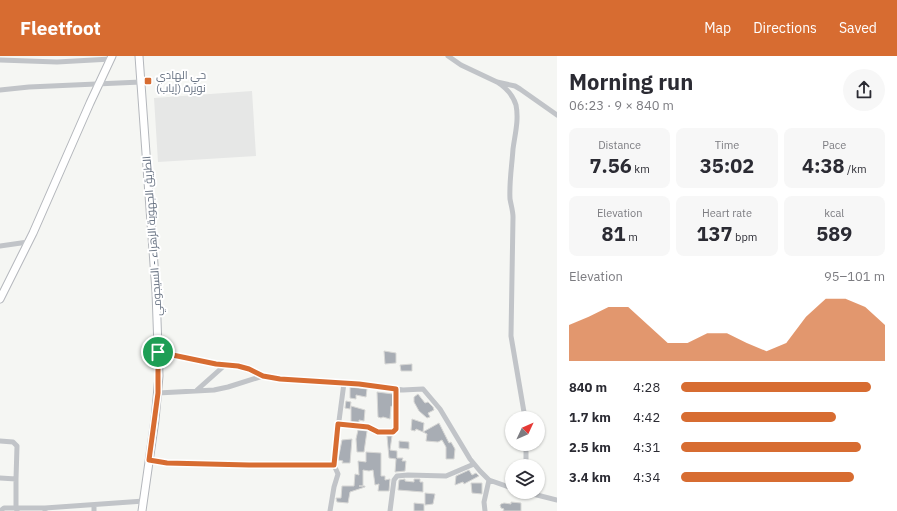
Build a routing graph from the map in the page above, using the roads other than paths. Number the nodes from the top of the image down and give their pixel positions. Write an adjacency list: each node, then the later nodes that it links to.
1 (139, 56): 5 (main road, الطريق الجهوية الزهراء - السيجومي)
2 (448, 56): 6 (street)
3 (112, 57): 4 (street); 7 (main road)
4 (0, 60)
5 (141, 82): 7 (street); 13 (main road, الطريق الجهوية الزهراء - السيجومي)
6 (497, 82): 9 (street); 20 (street)
7 (99, 85): 8 (street); 10 (main road)
8 (0, 90)
9 (557, 115)
10 (28, 242): 11 (street); 12 (main road)
11 (0, 246)
12 (0, 299)
13 (158, 352): 14 (street); 19 (main road, الطريق الجهوية الزهراء - السيجومي)
14 (226, 365): 15 (street); 18 (street)
15 (263, 376): 16 (street); 18 (street)
16 (344, 383): 17 (street); 21 (street)
17 (396, 389): 21 (street); 24 (street)
18 (197, 390): 19 (street)
19 (158, 393): 23 (main road, الطريق الجهوية الزهراء - السيجومي)
20 (524, 411)
21 (338, 424): 25 (street)
22 (0, 441): 27 (street)
23 (149, 460): 25 (street); 32 (main road, الطريق الجهوية الزهراء - السيجومي)
24 (474, 464): 28 (street); 41 (street)
25 (334, 465): 40 (street)
26 (0, 478): 27 (street)
27 (16, 479): 34 (street)
28 (490, 480): 29 (street); 42 (street)
29 (505, 485)
30 (545, 497): 31 (street)
31 (557, 500)
32 (144, 501): 33 (street); 39 (main road, الطريق الجهوية الزهراء - السيجومي)
33 (94, 505): 35 (street); 38 (street)
34 (17, 509): 36 (street); 37 (street)
35 (61, 509): 36 (street)
36 (45, 510)
37 (0, 511)
38 (94, 511)
39 (142, 511)
40 (330, 511)
41 (390, 511)
42 (485, 511)

